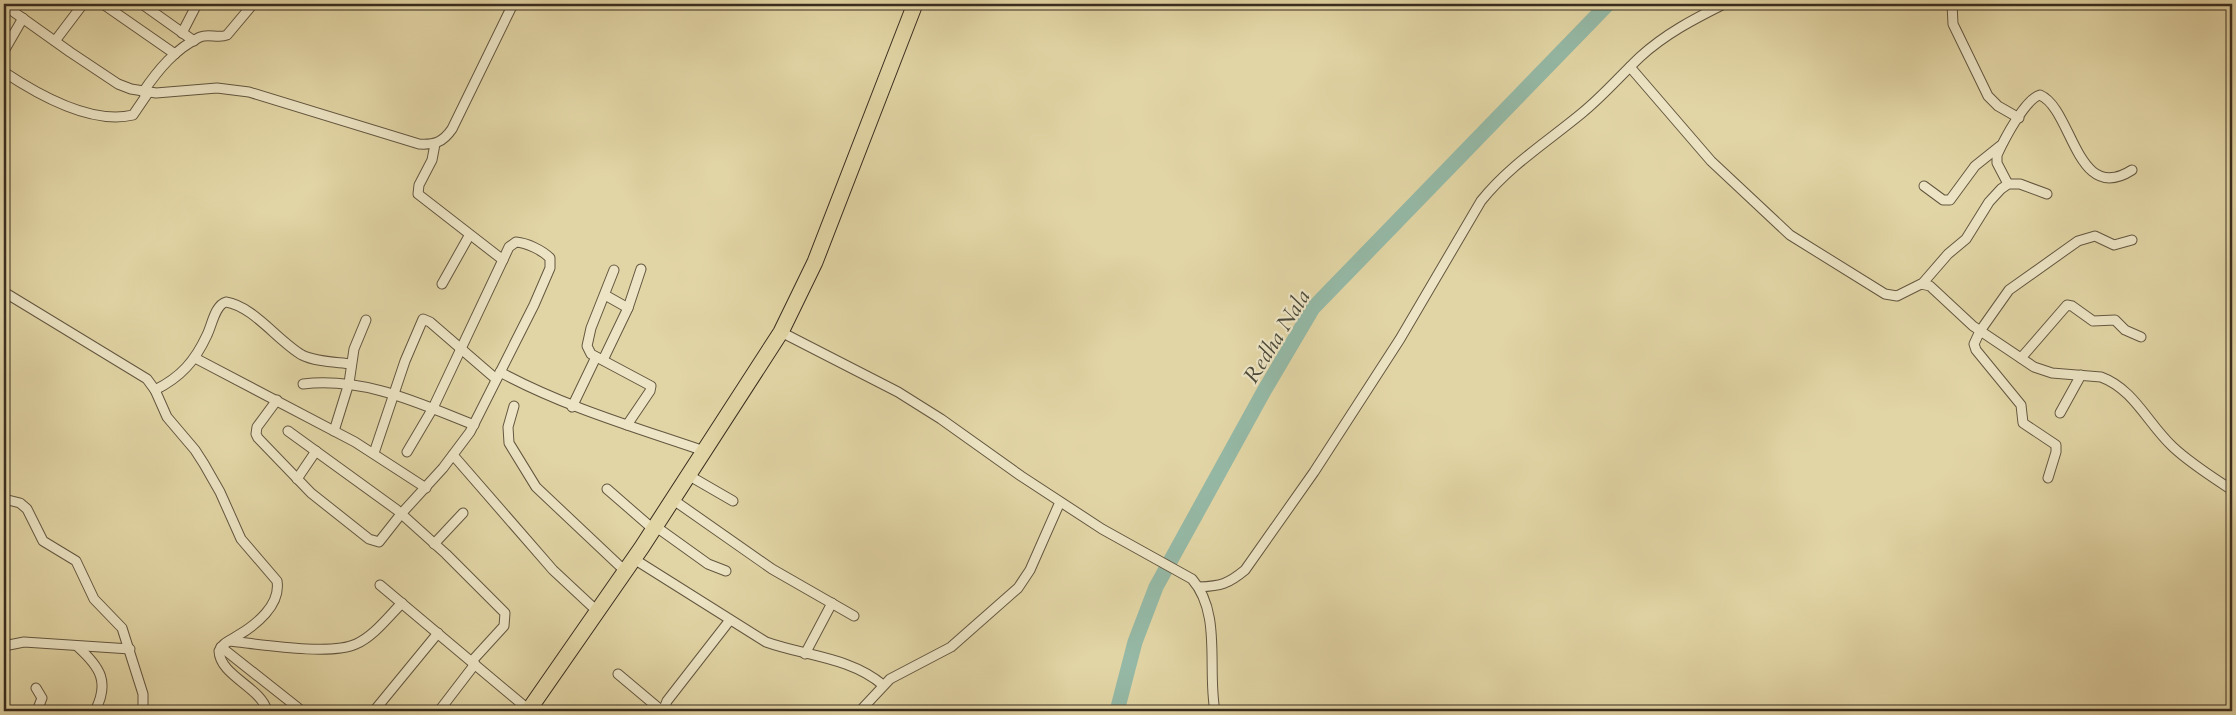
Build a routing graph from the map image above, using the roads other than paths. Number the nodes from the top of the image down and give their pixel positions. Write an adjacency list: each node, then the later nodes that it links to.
1 (83, 4): 13 (street)
2 (103, 4): 16 (street)
3 (142, 4): 12 (street)
4 (196, 4): 12 (street)
5 (253, 4): 14 (street)
6 (512, 4): 21 (street)
7 (915, 4): 39 (highway)
8 (1724, 4): 17 (street)
9 (1952, 4): 20 (street)
10 (4, 5): 11 (street)
11 (23, 18): 13 (street); 15 (street)
12 (182, 32): 14 (street)
13 (55, 41): 19 (street)
14 (194, 41): 16 (street)
15 (4, 51)
16 (175, 54): 19 (street)
17 (1630, 68): 33 (street); 83 (street)
18 (4, 72): 19 (street)
19 (146, 92): 21 (street)
20 (2019, 118): 22 (street); 23 (street)
21 (435, 144): 27 (street)
22 (2002, 145): 24 (street); 25 (street)
23 (2132, 170)
24 (2008, 184): 26 (street); 33 (street)
25 (1924, 186)
26 (2047, 194)
27 (469, 236): 29 (street); 32 (street)
28 (2132, 240): 38 (street)
29 (503, 260): 41 (street); 47 (street)
30 (641, 269): 36 (street)
31 (614, 270): 35 (street)
32 (442, 284)
33 (1922, 284): 38 (street)
34 (4, 292): 50 (street)
35 (604, 295): 36 (street); 44 (street)
36 (628, 308): 44 (street)
37 (366, 320): 45 (street)
38 (1980, 331): 43 (street); 67 (street)
39 (781, 332): 62 (highway); 75 (street)
40 (2141, 337): 43 (street)
41 (460, 348): 47 (street); 51 (street); 55 (street)
42 (195, 358): 45 (street); 50 (street); 52 (street)
43 (2021, 358): 46 (street)
44 (600, 359): 54 (street); 58 (street)
45 (351, 364): 48 (street)
46 (2081, 375): 56 (street); 71 (street)
47 (498, 376): 54 (street); 57 (street)
48 (349, 383): 49 (street); 51 (street); 60 (street)
49 (303, 384)
50 (155, 390): 90 (street)
51 (394, 393): 55 (street); 64 (street)
52 (277, 400): 60 (street); 68 (street)
53 (514, 406): 80 (street)
54 (572, 407): 58 (street)
55 (433, 408): 57 (street); 63 (street)
56 (2060, 412)
57 (474, 425): 65 (street)
58 (627, 425): 62 (street)
59 (288, 431): 61 (street)
60 (334, 431): 64 (street)
61 (316, 451): 68 (street); 76 (street)
62 (704, 451): 66 (highway)
63 (407, 452)
64 (374, 453): 69 (street)
65 (453, 455): 69 (street); 86 (street)
66 (688, 475): 73 (highway); 74 (street)
67 (2048, 478)
68 (297, 479): 76 (street)
69 (426, 488): 76 (street)
70 (607, 489): 78 (street)
71 (2232, 490)
72 (4, 499): 93 (street)
73 (672, 499): 78 (highway); 85 (street)
74 (733, 501)
75 (1060, 502): 83 (street); 97 (street)
76 (401, 514): 79 (street)
77 (463, 514): 79 (street)
78 (654, 528): 80 (highway); 81 (street)
79 (434, 544): 95 (street)
80 (629, 565): 86 (highway); 88 (street)
81 (726, 571)
82 (380, 585): 84 (street)
83 (1199, 587): 109 (street)
84 (402, 603): 89 (street); 90 (street)
85 (832, 603): 87 (street); 94 (street)
86 (598, 612): 99 (highway)
87 (854, 616)
88 (730, 620): 94 (street); 107 (street)
89 (438, 633): 95 (street); 105 (street)
90 (224, 644): 103 (street); 104 (street)
91 (4, 646): 92 (street)
92 (78, 647): 93 (street); 101 (street)
93 (130, 650): 102 (street)
94 (805, 654): 97 (street)
95 (473, 662): 99 (street); 106 (street)
96 (618, 674): 107 (street)
97 (883, 685): 108 (street)
98 (36, 688): 100 (street)
99 (529, 710)
100 (37, 711)
101 (95, 711)
102 (143, 711)
103 (267, 711)
104 (302, 711)
105 (374, 711)
106 (439, 711)
107 (662, 711)
108 (860, 711)
109 (1215, 711)

